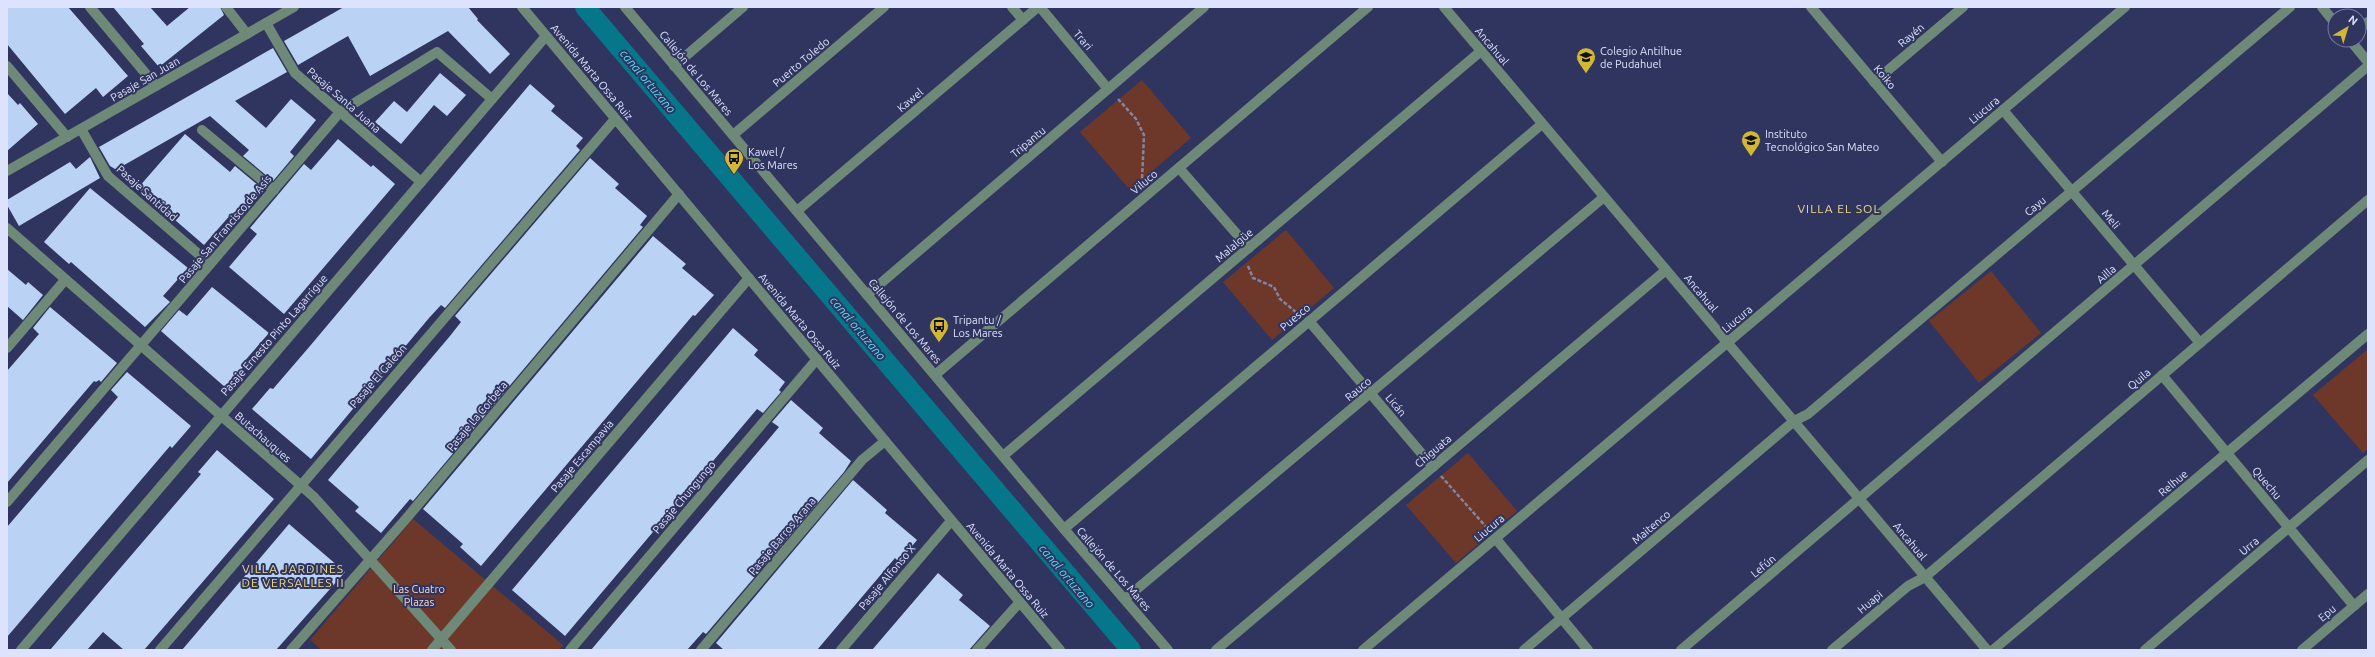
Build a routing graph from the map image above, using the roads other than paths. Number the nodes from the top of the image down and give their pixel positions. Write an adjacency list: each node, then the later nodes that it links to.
1 (90, 7): 28 (street)
2 (226, 7): 19 (street)
3 (294, 7): 18 (street, Pasaje San Juan)
4 (522, 7): 20 (street, Avenida Marta Ossa Ruiz)
5 (625, 7): 25 (street, Callejón de Los Mares)
6 (743, 7): 25 (street)
7 (884, 7): 37 (street, Puerto Toledo)
8 (1012, 7): 17 (street)
9 (1039, 7): 17 (street, Kawel); 29 (street, Trari)
10 (1204, 7): 29 (street, Tripantu)
11 (1368, 7): 40 (street, Viluco)
12 (1444, 7): 22 (street, Ancahual)
13 (1963, 7): 27 (street, Rayén)
14 (2126, 7): 31 (street, Liucura)
15 (2290, 7): 44 (street, Cayu)
16 (1815, 8): 27 (street, Koiko)
17 (1023, 20): 48 (street, Kawel)
18 (266, 23): 19 (street, Pasaje San Juan); 32 (street, Pasaje Santa Juana)
19 (248, 34): 28 (street, Pasaje San Juan)
20 (546, 36): 30 (street, Pasaje Ernesto Pinto Lagarrigue); 33 (street, Avenida Marta Ossa Ruiz)
21 (2357, 48): 23 (street)
22 (1481, 51): 34 (street, Ancahual); 50 (street, Malalgüe)
23 (2368, 62)
24 (7, 66): 38 (street)
25 (674, 66): 37 (street, Callejón de Los Mares)
26 (2368, 66): 52 (street, Ailla)
27 (1874, 82): 39 (street, Koiko)
28 (156, 86): 35 (street, Pasaje San Juan)
29 (1108, 88): 56 (street, Tripantu)
30 (492, 99): 32 (street, Pasaje San Francisco de Asís); 42 (street, Pasaje Ernesto Pinto Lagarrigue)
31 (2003, 110): 39 (street, Liucura); 44 (street, Meli)
32 (340, 112): 42 (street, Pasaje Santa Juana); 43 (street, Pasaje San Francisco de Asís)
33 (615, 119): 45 (street, Avenida Marta Ossa Ruiz); 74 (street, Pasaje El Galeón)
34 (1542, 124): 46 (street, Ancahual); 57 (street, Puesco)
35 (81, 129): 38 (street, Pasaje San Juan); 51 (street, Pasaje Santidad)
36 (202, 130): 43 (street)
37 (733, 135): 48 (street, Callejón de Los Mares)
38 (67, 137): 41 (street, Pasaje San Juan)
39 (1942, 162): 59 (street, Liucura)
40 (1179, 168): 50 (street); 64 (street, Viluco)
41 (7, 171)
42 (421, 182): 67 (street, Pasaje Ernesto Pinto Lagarrigue)
43 (274, 190): 51 (street, Pasaje San Francisco de Asís)
44 (2071, 191): 52 (street, Meli); 68 (street, Cayu)
45 (679, 194): 54 (street, Avenida Marta Ossa Ruiz); 81 (street, Pasaje La Corbeta)
46 (1604, 197): 53 (street, Ancahual); 66 (street, Rauco)
47 (2368, 200): 60 (street, Quila)
48 (797, 211): 56 (street, Callejón de Los Mares)
49 (7, 228): 55 (street, Butachauques)
50 (1249, 248): 71 (street, Malalgüe)
51 (210, 264): 61 (street, Pasaje San Francisco de Asís)
52 (2134, 266): 60 (street, Meli); 75 (street, Ailla)
53 (1666, 270): 59 (street, Ancahual); 73 (street, Chiguata)
54 (749, 278): 63 (street, Avenida Marta Ossa Ruiz); 88 (street, Pasaje Escampavia)
55 (65, 280): 61 (street, Butachauques); 62 (street)
56 (867, 295): 64 (street, Callejón de Los Mares)
57 (1309, 321): 66 (street, Licán); 79 (street, Puesco)
58 (2368, 334): 70 (street, Relhue)
59 (1728, 343): 68 (street, Ancahual); 80 (street, Liucura)
60 (2200, 343): 65 (street, Quila)
61 (140, 346): 67 (street, Butachauques); 76 (street, Pasaje San Francisco de Asís)
62 (7, 348)
63 (817, 359): 69 (street, Avenida Marta Ossa Ruiz); 95 (street, Pasaje Chungungo)
64 (935, 375): 71 (street, Callejón de Los Mares)
65 (2162, 375): 70 (street, Quechu); 82 (street, Quila)
66 (1371, 394): 73 (street, Licán); 84 (street, Rauco)
67 (221, 416): 74 (street, Butachauques); 90 (street, Pasaje Ernesto Pinto Lagarrigue)
68 (1794, 421): 75 (street, Ancahual); 87 (street, Maitenco)
69 (885, 441): 77 (street, Avenida Marta Ossa Ruiz); 96 (street, Pasaje Barros Arana)
70 (2227, 453): 78 (street, Quechu); 107 (street, Relhue)
71 (1003, 456): 79 (street, Callejón de Los Mares)
72 (2368, 460): 78 (street, Urra)
73 (1433, 467): 101 (street, Chiguata)
74 (301, 485): 81 (street, Butachauques); 91 (street, Pasaje El Galeón)
75 (1860, 500): 82 (street, Ancahual); 105 (street, Lefún)
76 (7, 502)
77 (951, 521): 85 (street, Avenida Marta Ossa Ruiz); 97 (street, Pasaje Alfonso X)
78 (2289, 527): 86 (street, Quechu); 108 (street, Urra)
79 (1064, 529): 84 (street, Callejón de Los Mares)
80 (1496, 539): 87 (street); 102 (street, Liucura)
81 (370, 559): 88 (street, Butachauques); 92 (street, Pasaje La Corbeta)
82 (1925, 577): 89 (street, Ancahual); 106 (street, Huapi)
83 (2368, 594): 86 (street, Epu)
84 (1125, 599): 100 (street, Callejón de Los Mares)
85 (1019, 603): 98 (street); 99 (street, Avenida Marta Ossa Ruiz)
86 (2354, 606): 109 (street, Epu)
87 (1561, 618): 103 (street, Maitenco); 104 (street)
88 (441, 639): 93 (street, Pasaje Escampavia); 94 (street, Butachauques)
89 (1982, 648)
90 (21, 650)
91 (160, 650)
92 (291, 650)
93 (432, 650)
94 (451, 650)
95 (570, 650)
96 (701, 650)
97 (841, 650)
98 (977, 650)
99 (1060, 650)
100 (1168, 650)
101 (1216, 650)
102 (1363, 650)
103 (1524, 650)
104 (1588, 650)
105 (1681, 650)
106 (1832, 650)
107 (1993, 650)
108 (2145, 650)
109 (2302, 650)

